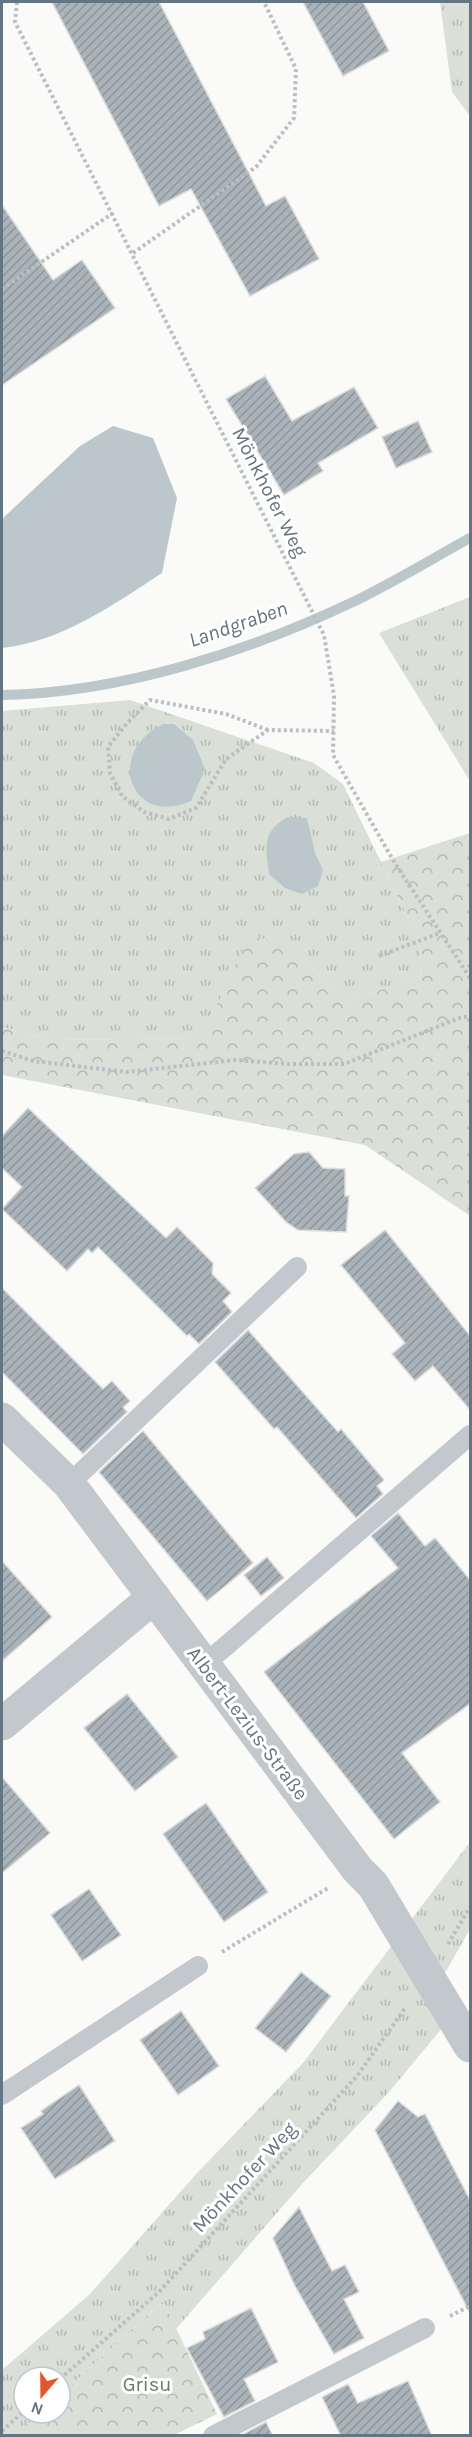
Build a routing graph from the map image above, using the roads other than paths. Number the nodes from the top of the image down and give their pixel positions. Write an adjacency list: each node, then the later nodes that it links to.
1 (297, 1267): 4 (lane)
2 (2, 1419): 4 (street, Albert-Lezius-Straße)
3 (470, 1435): 6 (lane)
4 (69, 1484): 5 (street, Albert-Lezius-Straße)
5 (154, 1597): 6 (street, Albert-Lezius-Straße); 7 (street)
6 (204, 1664): 9 (street, Albert-Lezius-Straße)
7 (2, 1724)
8 (198, 1966): 10 (lane)
9 (471, 2046)
10 (2, 2095)
11 (425, 2328): 12 (lane)
12 (213, 2436)

